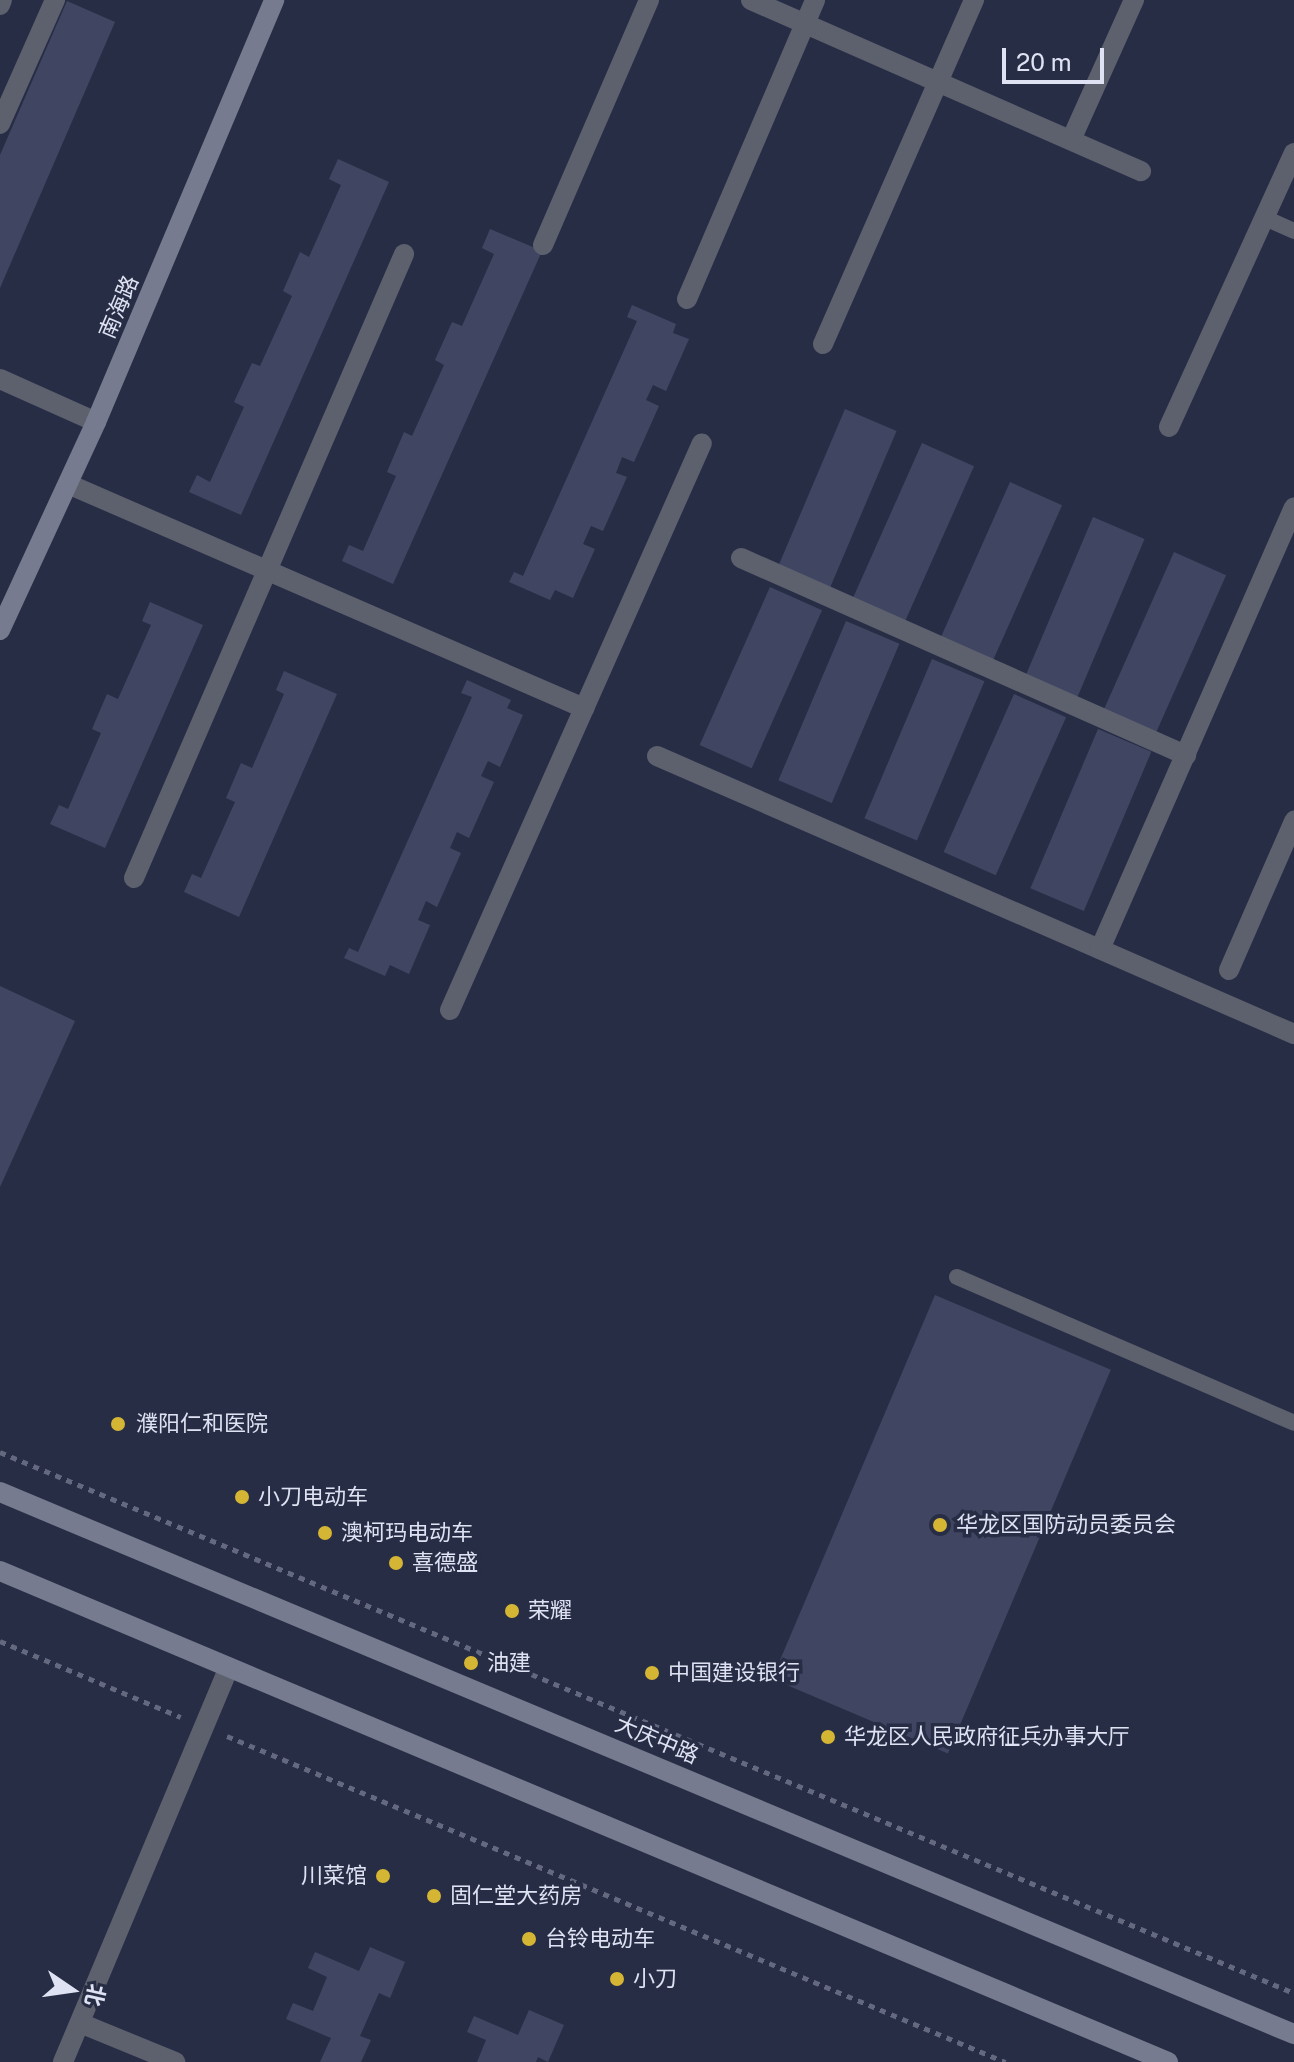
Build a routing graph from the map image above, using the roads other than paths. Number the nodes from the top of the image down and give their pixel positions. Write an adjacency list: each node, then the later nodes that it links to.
1 (55, 0): 10 (street)
2 (274, 0): 21 (main road, 南海路)
3 (649, 0): 16 (street)
4 (751, 0): 8 (street)
5 (815, 0): 8 (street)
6 (974, 0): 9 (street)
7 (1134, 0): 11 (street)
8 (805, 24): 9 (street); 18 (street)
9 (938, 82): 11 (street); 19 (street)
10 (0, 124)
11 (1071, 140): 13 (street)
12 (1294, 153): 14 (street)
13 (1141, 171)
14 (1265, 218): 15 (lane); 22 (street)
15 (1294, 231)
16 (543, 245)
17 (404, 254): 28 (street)
18 (687, 299)
19 (823, 344)
20 (0, 379): 21 (street)
21 (96, 422): 24 (main road, 南海路)
22 (1169, 427)
23 (702, 443): 30 (street)
24 (68, 484): 28 (street); 29 (main road, 南海路)
25 (1294, 508): 26 (street)
26 (1285, 552): 31 (street)
27 (741, 558): 31 (street)
28 (269, 570): 30 (street); 34 (street)
29 (0, 630)
30 (584, 708): 37 (street)
31 (1186, 755): 35 (street)
32 (657, 756): 35 (street)
33 (1294, 821): 36 (street)
34 (134, 878)
35 (1100, 949): 38 (street)
36 (1229, 970)
37 (450, 1010)
38 (1294, 1034)
39 (957, 1277): 40 (lane)
40 (1294, 1423)
41 (0, 1492): 45 (main road, 大庆中路)
42 (0, 1571): 43 (main road)
43 (229, 1668): 44 (street); 48 (main road)
44 (80, 2023): 46 (street); 47 (street)
45 (1294, 2034)
46 (63, 2062)
47 (175, 2062)
48 (1168, 2062)

